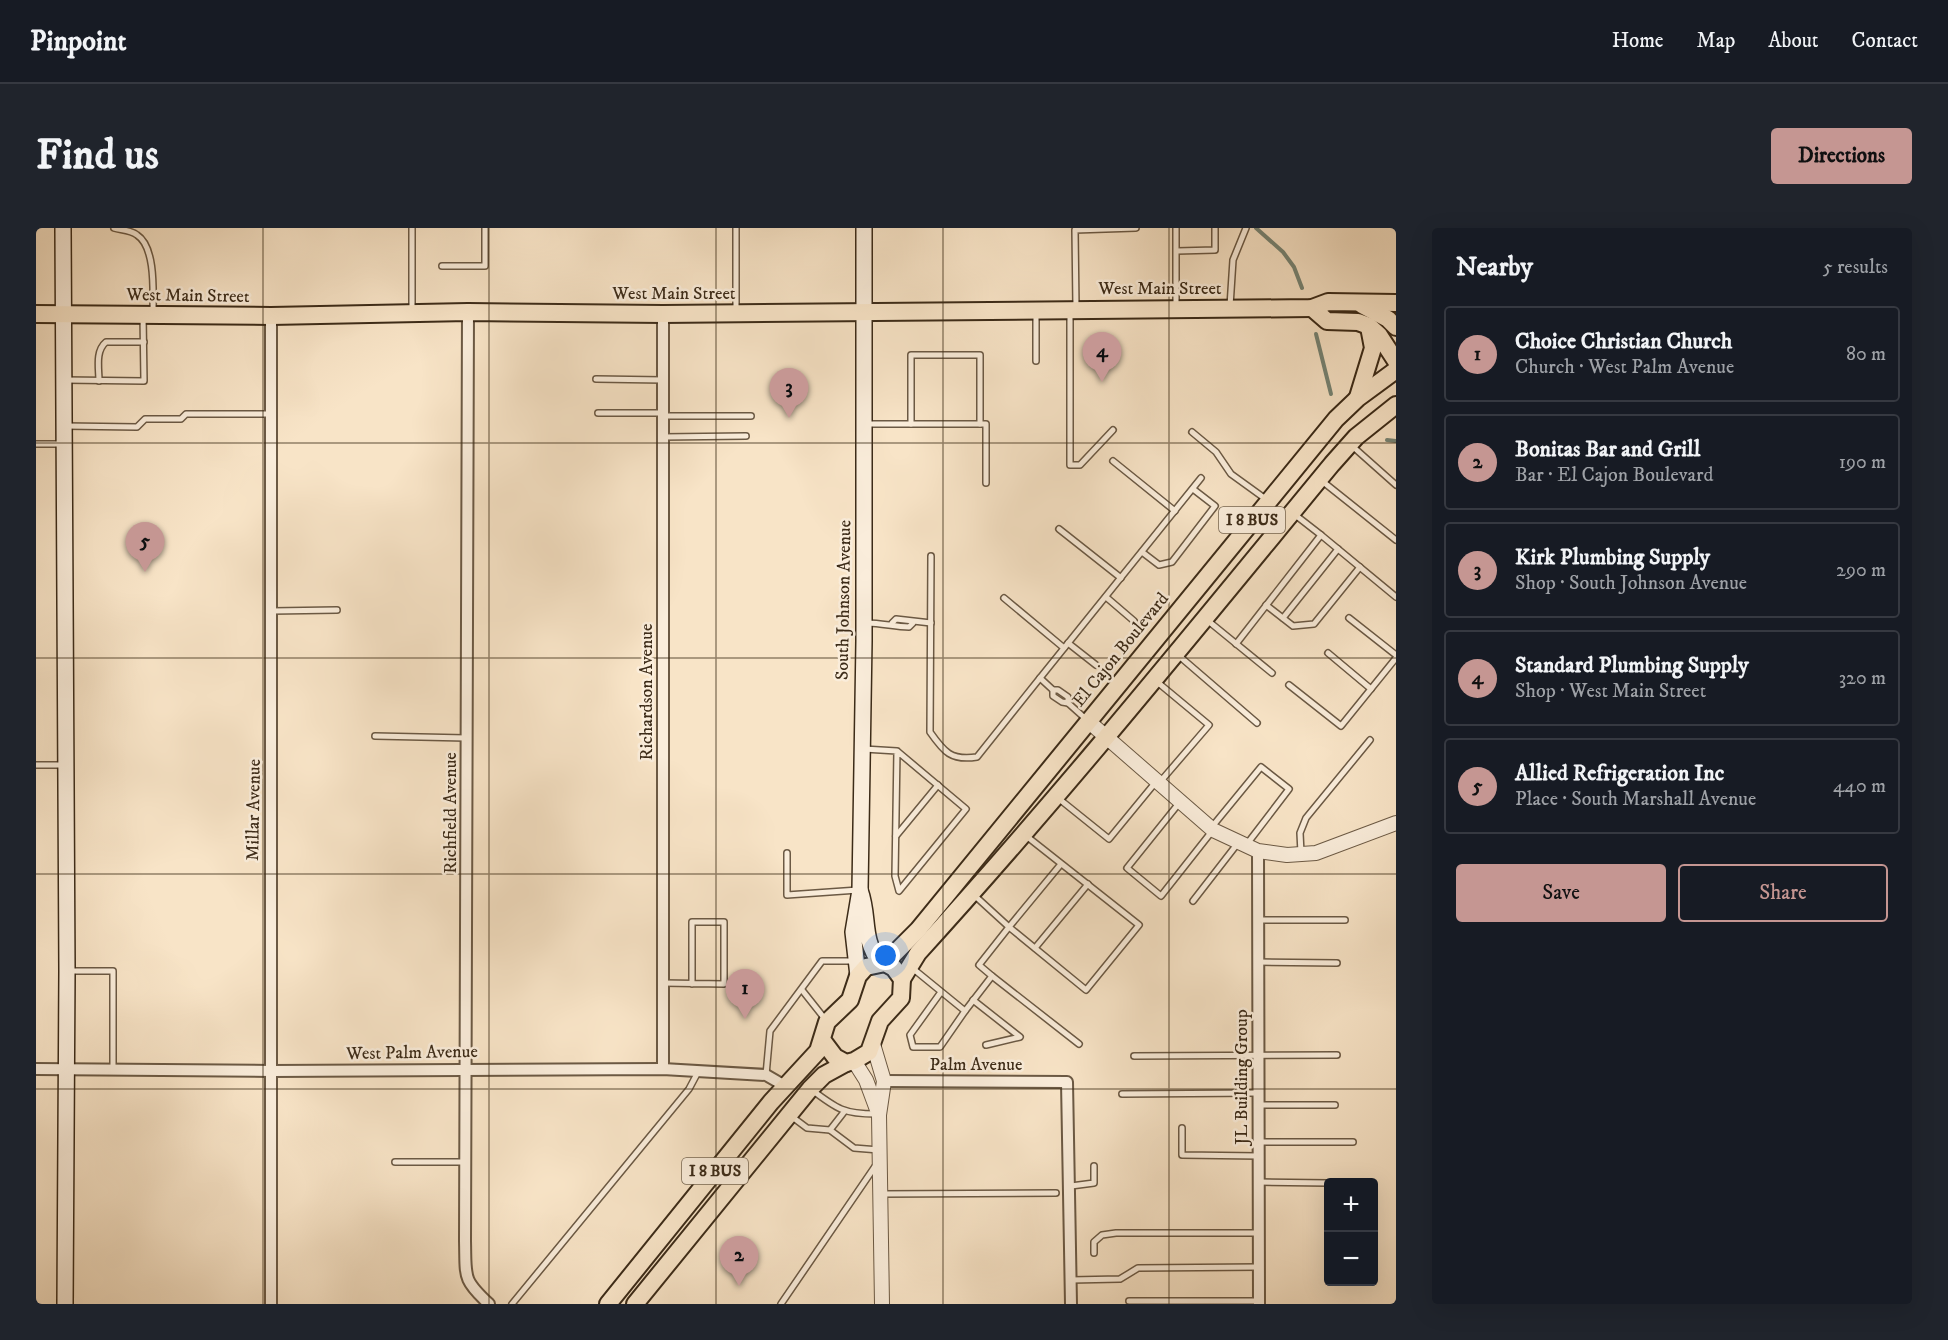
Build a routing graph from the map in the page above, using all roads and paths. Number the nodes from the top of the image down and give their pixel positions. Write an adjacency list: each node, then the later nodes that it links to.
1 (63, 228): 25 (main road)
2 (114, 228): 27 (lane)
3 (412, 228): 22 (lane)
4 (484, 228): 12 (lane)
5 (736, 228): 23 (lane)
6 (864, 228): 20 (main road, South Johnson Avenue)
7 (1136, 228): 17 (lane)
8 (1176, 228): 11 (lane)
9 (1215, 228): 11 (lane)
10 (1244, 231): 15 (lane)
11 (1176, 250): 18 (lane)
12 (442, 266)
13 (1353, 302): 14 (main road, West Main Street); 19 (main road, West Main Street); 30 (main road)
14 (1396, 303)
15 (1230, 308): 18 (main road, West Main Street); 19 (main road, West Main Street)
16 (1036, 309): 17 (main road, West Main Street); 20 (main road, West Main Street); 32 (lane)
17 (1073, 309): 18 (main road, West Main Street); 49 (lane)
18 (1176, 309)
19 (1312, 309): 29 (main road, West Main Street)
20 (864, 311): 23 (main road, West Main Street); 45 (main road, South Johnson Avenue)
21 (468, 312): 22 (main road, West Main Street); 26 (main road, West Main Street); 99 (street, Richfield Avenue)
22 (412, 313): 28 (main road, West Main Street)
23 (736, 313): 26 (main road, West Main Street)
24 (36, 314): 25 (main road, West Main Street)
25 (64, 314): 27 (main road, West Main Street); 36 (main road)
26 (663, 314): 37 (street, Richardson Avenue)
27 (148, 315): 28 (main road, West Main Street); 31 (lane)
28 (271, 316): 42 (street, Millar Avenue)
29 (1369, 326): 33 (main road); 39 (main road)
30 (1396, 327)
31 (144, 342): 38 (lane); 38 (lane)
32 (1036, 361)
33 (1396, 361)
34 (1396, 370): 39 (main road, El Cajon Boulevard / I 8 BUS)
35 (596, 379): 37 (lane)
36 (64, 380): 38 (lane); 48 (main road)
37 (663, 380): 43 (street, Richardson Avenue)
38 (99, 381)
39 (1358, 398): 62 (main road, El Cajon Boulevard / I 8 BUS)
40 (1396, 405): 55 (main road, I 8 BUS)
41 (598, 413): 43 (lane)
42 (271, 414): 48 (lane); 77 (street, Millar Avenue)
43 (663, 414): 44 (lane); 52 (street, Richardson Avenue)
44 (751, 416)
45 (864, 424): 46 (lane); 83 (main road, South Johnson Avenue)
46 (911, 424): 47 (lane); 47 (lane)
47 (980, 424): 59 (lane)
48 (63, 426): 54 (main road)
49 (1113, 430)
50 (1192, 432): 62 (lane)
51 (746, 436): 52 (lane)
52 (663, 437): 133 (street, Richardson Avenue)
53 (36, 444): 54 (lane)
54 (63, 444): 105 (main road)
55 (1350, 444): 58 (main road, I 8 BUS); 60 (lane)
56 (1113, 461): 63 (lane)
57 (1202, 478): 61 (lane)
58 (1319, 480): 64 (main road, I 8 BUS); 67 (lane)
59 (986, 483)
60 (1396, 485)
61 (1193, 489): 63 (lane); 69 (lane)
62 (1268, 501): 96 (main road, El Cajon Boulevard / I 8 BUS)
63 (1175, 511): 69 (lane)
64 (1292, 513): 66 (lane); 81 (main road, I 8 BUS)
65 (1059, 529): 72 (lane)
66 (1321, 535): 68 (lane); 76 (lane)
67 (1396, 540)
68 (1338, 549): 71 (lane); 79 (lane)
69 (1142, 552): 72 (lane)
70 (931, 556): 84 (lane)
71 (1360, 567): 74 (lane); 79 (lane)
72 (1121, 579): 73 (lane)
73 (1106, 597): 82 (lane); 86 (lane)
74 (1396, 597)
75 (1004, 598): 86 (lane)
76 (1266, 605): 79 (lane); 85 (lane)
77 (272, 610): 78 (lane); 154 (street, Millar Avenue)
78 (337, 610)
79 (1283, 618)
80 (1349, 618): 89 (lane)
81 (1205, 619): 85 (lane); 88 (main road, I 8 BUS)
82 (1134, 621)
83 (864, 623): 84 (lane); 102 (main road, South Johnson Avenue)
84 (931, 623): 92 (lane)
85 (1236, 644): 91 (lane)
86 (1066, 645): 90 (lane); 92 (lane)
87 (1328, 653): 95 (lane)
88 (1177, 654): 93 (main road, I 8 BUS); 97 (lane)
89 (1396, 656): 95 (lane)
90 (1096, 665)
91 (1272, 673)
92 (1040, 678): 96 (lane)
93 (1156, 681): 100 (main road, I 8 BUS); 106 (lane)
94 (1290, 686): 95 (lane)
95 (1371, 689)
96 (1088, 722): 100 (street); 127 (main road, El Cajon Boulevard / I 8 BUS)
97 (1257, 723)
98 (375, 736): 99 (lane)
99 (468, 738): 149 (street, Richfield Avenue)
100 (1106, 738): 106 (street); 108 (main road, I 8 BUS)
101 (1370, 741): 116 (lane)
102 (861, 748): 103 (lane); 119 (main road, South Johnson Avenue)
103 (897, 751): 107 (lane); 113 (lane)
104 (36, 765): 105 (lane)
105 (66, 765): 130 (main road)
106 (1158, 782): 108 (lane); 109 (street)
107 (938, 785): 113 (lane); 113 (lane)
108 (1057, 797): 112 (main road, I 8 BUS)
109 (1181, 801): 111 (street); 111 (lane)
110 (1396, 823): 116 (street)
111 (1212, 829): 114 (street); 114 (lane)
112 (1024, 834): 117 (lane); 120 (main road, I 8 BUS)
113 (896, 836)
114 (1248, 846): 116 (street); 121 (lane); 122 (street, JL Building Group)
115 (786, 853): 119 (lane)
116 (1301, 855)
117 (1061, 864): 118 (lane); 124 (lane)
118 (1088, 884): 125 (lane); 125 (lane)
119 (860, 890): 127 (main road, South Johnson Avenue); 129 (main road, South Johnson Avenue)
120 (971, 893): 124 (lane); 131 (main road, I 8 BUS)
121 (1193, 901)
122 (1258, 920): 123 (lane); 126 (street, JL Building Group)
123 (1345, 921)
124 (1009, 927): 125 (lane); 132 (lane)
125 (1035, 948)
126 (1258, 962): 128 (lane); 144 (street, JL Building Group)
127 (882, 963): 129 (main road, I 8 BUS); 131 (main road)
128 (1337, 963)
129 (857, 969): 135 (lane); 139 (main road)
130 (67, 971): 151 (main road); 152 (lane)
131 (906, 973): 136 (lane); 141 (main road, I 8 BUS)
132 (992, 976): 137 (lane); 142 (lane)
133 (663, 983): 134 (lane); 150 (street, Richardson Avenue)
134 (692, 984): 134 (lane)
135 (802, 990): 139 (lane); 155 (lane)
136 (941, 992): 138 (lane); 138 (lane)
137 (973, 1000): 138 (lane); 143 (lane)
138 (965, 1011)
139 (827, 1022): 140 (main road, I 8 BUS)
140 (823, 1041): 147 (main road); 157 (main road, I 8 BUS)
141 (873, 1044): 147 (main road, I 8 BUS); 156 (street)
142 (1079, 1044)
143 (986, 1045)
144 (1258, 1055): 145 (lane); 146 (lane); 160 (street, JL Building Group)
145 (1337, 1055)
146 (1134, 1056)
147 (850, 1062): 158 (main road, I 8 BUS); 164 (street)
148 (36, 1069): 151 (street, West Palm Avenue)
149 (465, 1069): 150 (street, West Palm Avenue); 154 (street, West Palm Avenue); 172 (street, Richfield Avenue)
150 (663, 1069): 153 (street, West Palm Avenue)
151 (66, 1070): 152 (street, West Palm Avenue); 185 (main road)
152 (114, 1070): 154 (street, West Palm Avenue)
153 (699, 1070): 155 (street, West Palm Avenue); 188 (lane)
154 (271, 1071): 186 (street, Millar Avenue)
155 (766, 1075): 157 (street, West Palm Avenue)
156 (884, 1082): 164 (street); 176 (street, Palm Avenue)
157 (785, 1086): 189 (main road, I 8 BUS)
158 (810, 1089): 162 (lane); 163 (main road, I 8 BUS)
159 (1122, 1094): 160 (lane)
160 (1258, 1099): 161 (lane); 167 (street, JL Building Group)
161 (1335, 1105)
162 (844, 1112): 164 (lane); 166 (lane)
163 (789, 1114): 166 (lane); 190 (main road, I 8 BUS)
164 (879, 1114): 169 (street)
165 (1182, 1128): 170 (lane)
166 (830, 1130): 169 (lane)
167 (1258, 1142): 168 (lane); 170 (street, JL Building Group)
168 (1353, 1142)
169 (879, 1155): 178 (street); 191 (lane)
170 (1259, 1156): 174 (street, JL Building Group)
171 (395, 1162): 172 (lane)
172 (465, 1162): 187 (street, Richfield Avenue)
173 (1095, 1166): 176 (lane)
174 (1259, 1182): 175 (lane); 179 (street, JL Building Group)
175 (1324, 1182)
176 (1071, 1186): 182 (street)
177 (1056, 1193): 178 (lane)
178 (879, 1194): 192 (street)
179 (1259, 1233): 180 (lane); 181 (street, JL Building Group)
180 (1094, 1253)
181 (1259, 1267): 182 (lane); 184 (street, JL Building Group)
182 (1071, 1280): 193 (street)
183 (1130, 1301): 184 (lane)
184 (1259, 1302)
185 (65, 1304)
186 (271, 1304)
187 (489, 1304)
188 (512, 1304)
189 (608, 1304)
190 (635, 1304)
191 (781, 1304)
192 (882, 1304)
193 (1071, 1304)

